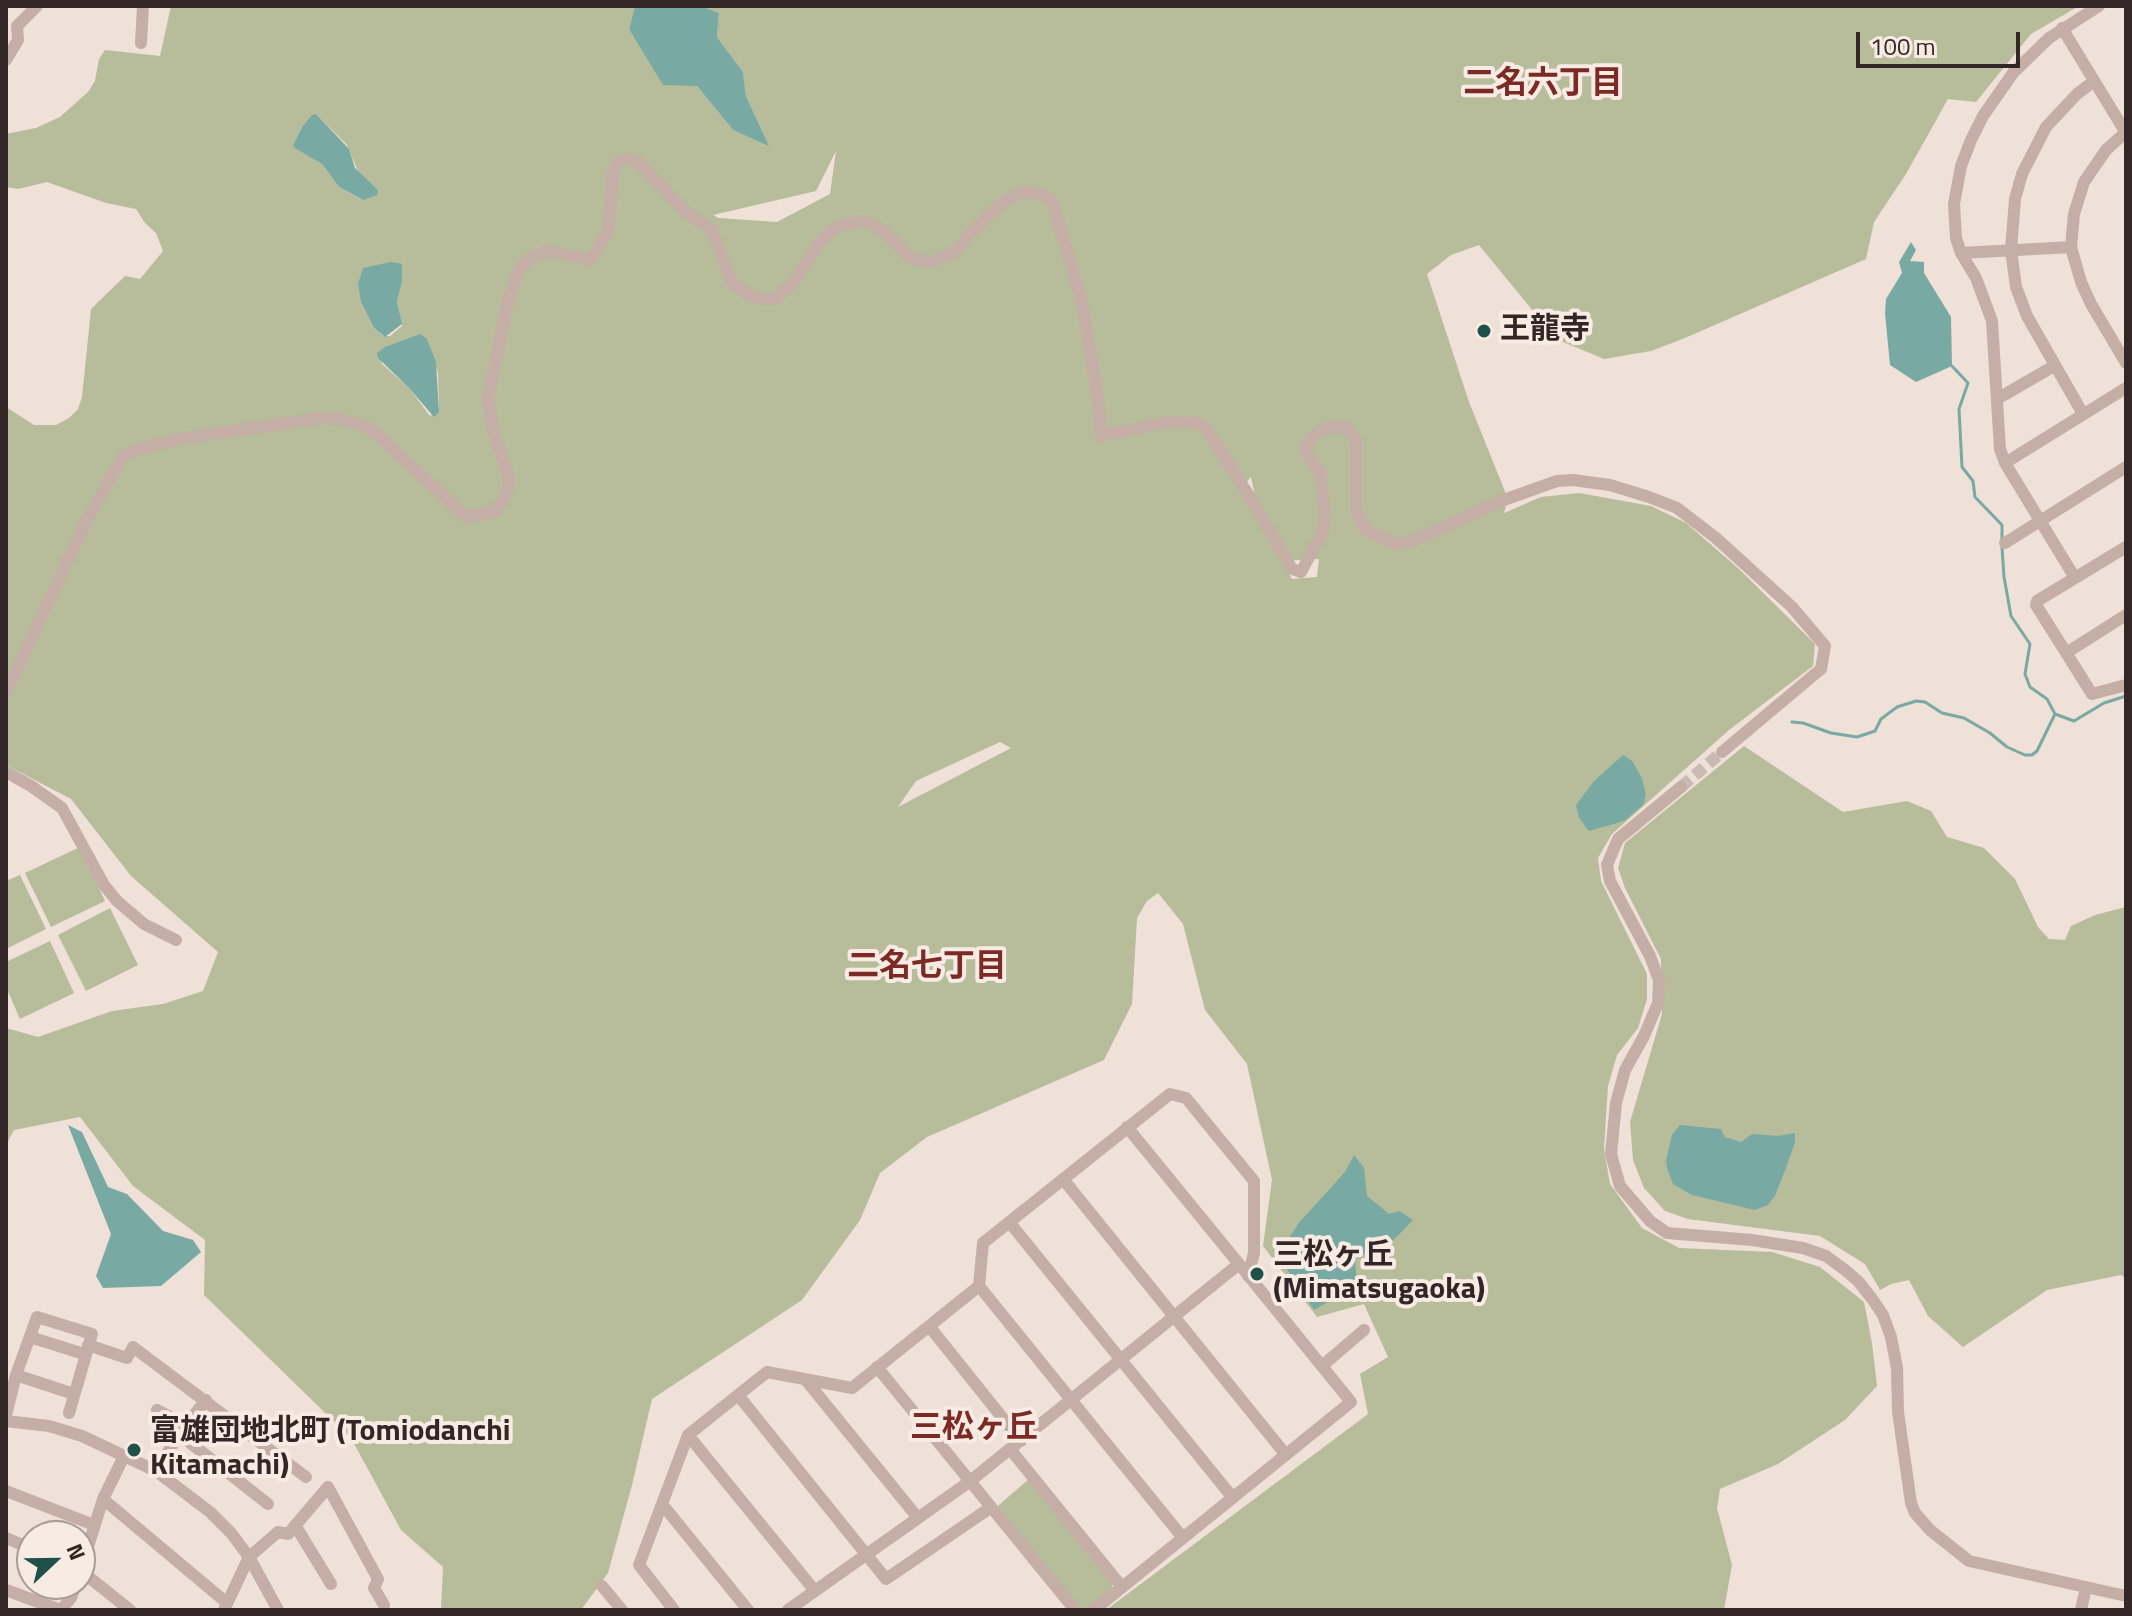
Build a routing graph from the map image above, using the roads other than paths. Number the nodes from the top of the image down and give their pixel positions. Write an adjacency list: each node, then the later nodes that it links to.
1 (37, 6): 6 (street)
2 (143, 6): 5 (street)
3 (2099, 6): 4 (street)
4 (2062, 28): 7 (street); 11 (street)
5 (141, 43)
6 (6, 60)
7 (2094, 81): 8 (street); 10 (street)
8 (2126, 133): 9 (street)
9 (2071, 247): 10 (street); 12 (street)
10 (2011, 250): 11 (street); 13 (street)
11 (1961, 253): 15 (street)
12 (2126, 363)
13 (2054, 366): 15 (street); 16 (street)
14 (2126, 388): 16 (street)
15 (1997, 399): 17 (street)
16 (2083, 414): 17 (street)
17 (2005, 463): 19 (street)
18 (2126, 467): 19 (street)
19 (2040, 520): 20 (street); 22 (street)
20 (2005, 543)
21 (2126, 547): 22 (street)
22 (2075, 578): 24 (street)
23 (2126, 615): 24 (street)
24 (2066, 653): 25 (street)
25 (2126, 685)
26 (6, 692): 27 (street)
27 (1722, 752)
28 (6, 772): 30 (street)
29 (1681, 787): 80 (street)
30 (176, 940)
31 (1127, 1127): 32 (street); 34 (street); 35 (street)
32 (1063, 1179): 33 (street); 37 (street)
33 (1010, 1223): 36 (street); 42 (street)
34 (1239, 1264): 35 (street); 37 (street)
35 (1248, 1276): 43 (street)
36 (979, 1286): 38 (street); 49 (street)
37 (1175, 1316): 42 (street); 58 (street)
38 (929, 1326): 44 (street); 57 (street)
39 (1364, 1330): 43 (street)
40 (30, 1337): 41 (street); 41 (street); 45 (street)
41 (86, 1349): 47 (street); 50 (street)
42 (1121, 1360): 49 (street); 64 (street)
43 (1322, 1366): 58 (street)
44 (877, 1367): 46 (street); 62 (street)
45 (16, 1375): 47 (street); 53 (street)
46 (805, 1379): 48 (street); 69 (street)
47 (74, 1394): 52 (street)
48 (738, 1395): 56 (street); 74 (street)
49 (1072, 1399): 57 (street); 73 (street)
50 (206, 1400): 55 (street); 61 (street)
51 (157, 1410): 55 (street)
52 (69, 1413)
53 (6, 1415)
54 (6, 1421): 59 (street)
55 (182, 1430): 60 (street); 66 (street)
56 (688, 1435): 67 (street); 82 (street)
57 (1016, 1445): 62 (street); 79 (street)
58 (1286, 1455): 64 (street)
59 (124, 1456): 60 (street); 65 (street)
60 (156, 1471): 75 (street)
61 (306, 1477)
62 (969, 1482): 68 (street); 69 (street)
63 (6, 1491): 70 (street)
64 (1233, 1498): 73 (street)
65 (103, 1499): 71 (street); 85 (street)
66 (268, 1504)
67 (662, 1504): 90 (street); 91 (street)
68 (990, 1508): 74 (street); 93 (street)
69 (918, 1518): 74 (street)
70 (81, 1520)
71 (96, 1520)
72 (295, 1525): 75 (street); 77 (street); 84 (street)
73 (1183, 1538): 79 (street)
74 (867, 1555): 82 (street)
75 (249, 1557): 85 (street); 89 (street)
76 (96, 1583): 88 (street)
77 (331, 1584)
78 (602, 1586): 86 (street)
79 (1122, 1587): 94 (street)
80 (2086, 1587): 83 (street); 95 (street)
81 (6, 1590): 87 (street)
82 (815, 1591): 92 (street)
83 (2126, 1596)
84 (384, 1605)
85 (225, 1606)
86 (614, 1607)
87 (60, 1610)
88 (130, 1610)
89 (278, 1610)
90 (674, 1610)
91 (748, 1610)
92 (788, 1610)
93 (1075, 1610)
94 (1094, 1610)
95 (2081, 1610)

